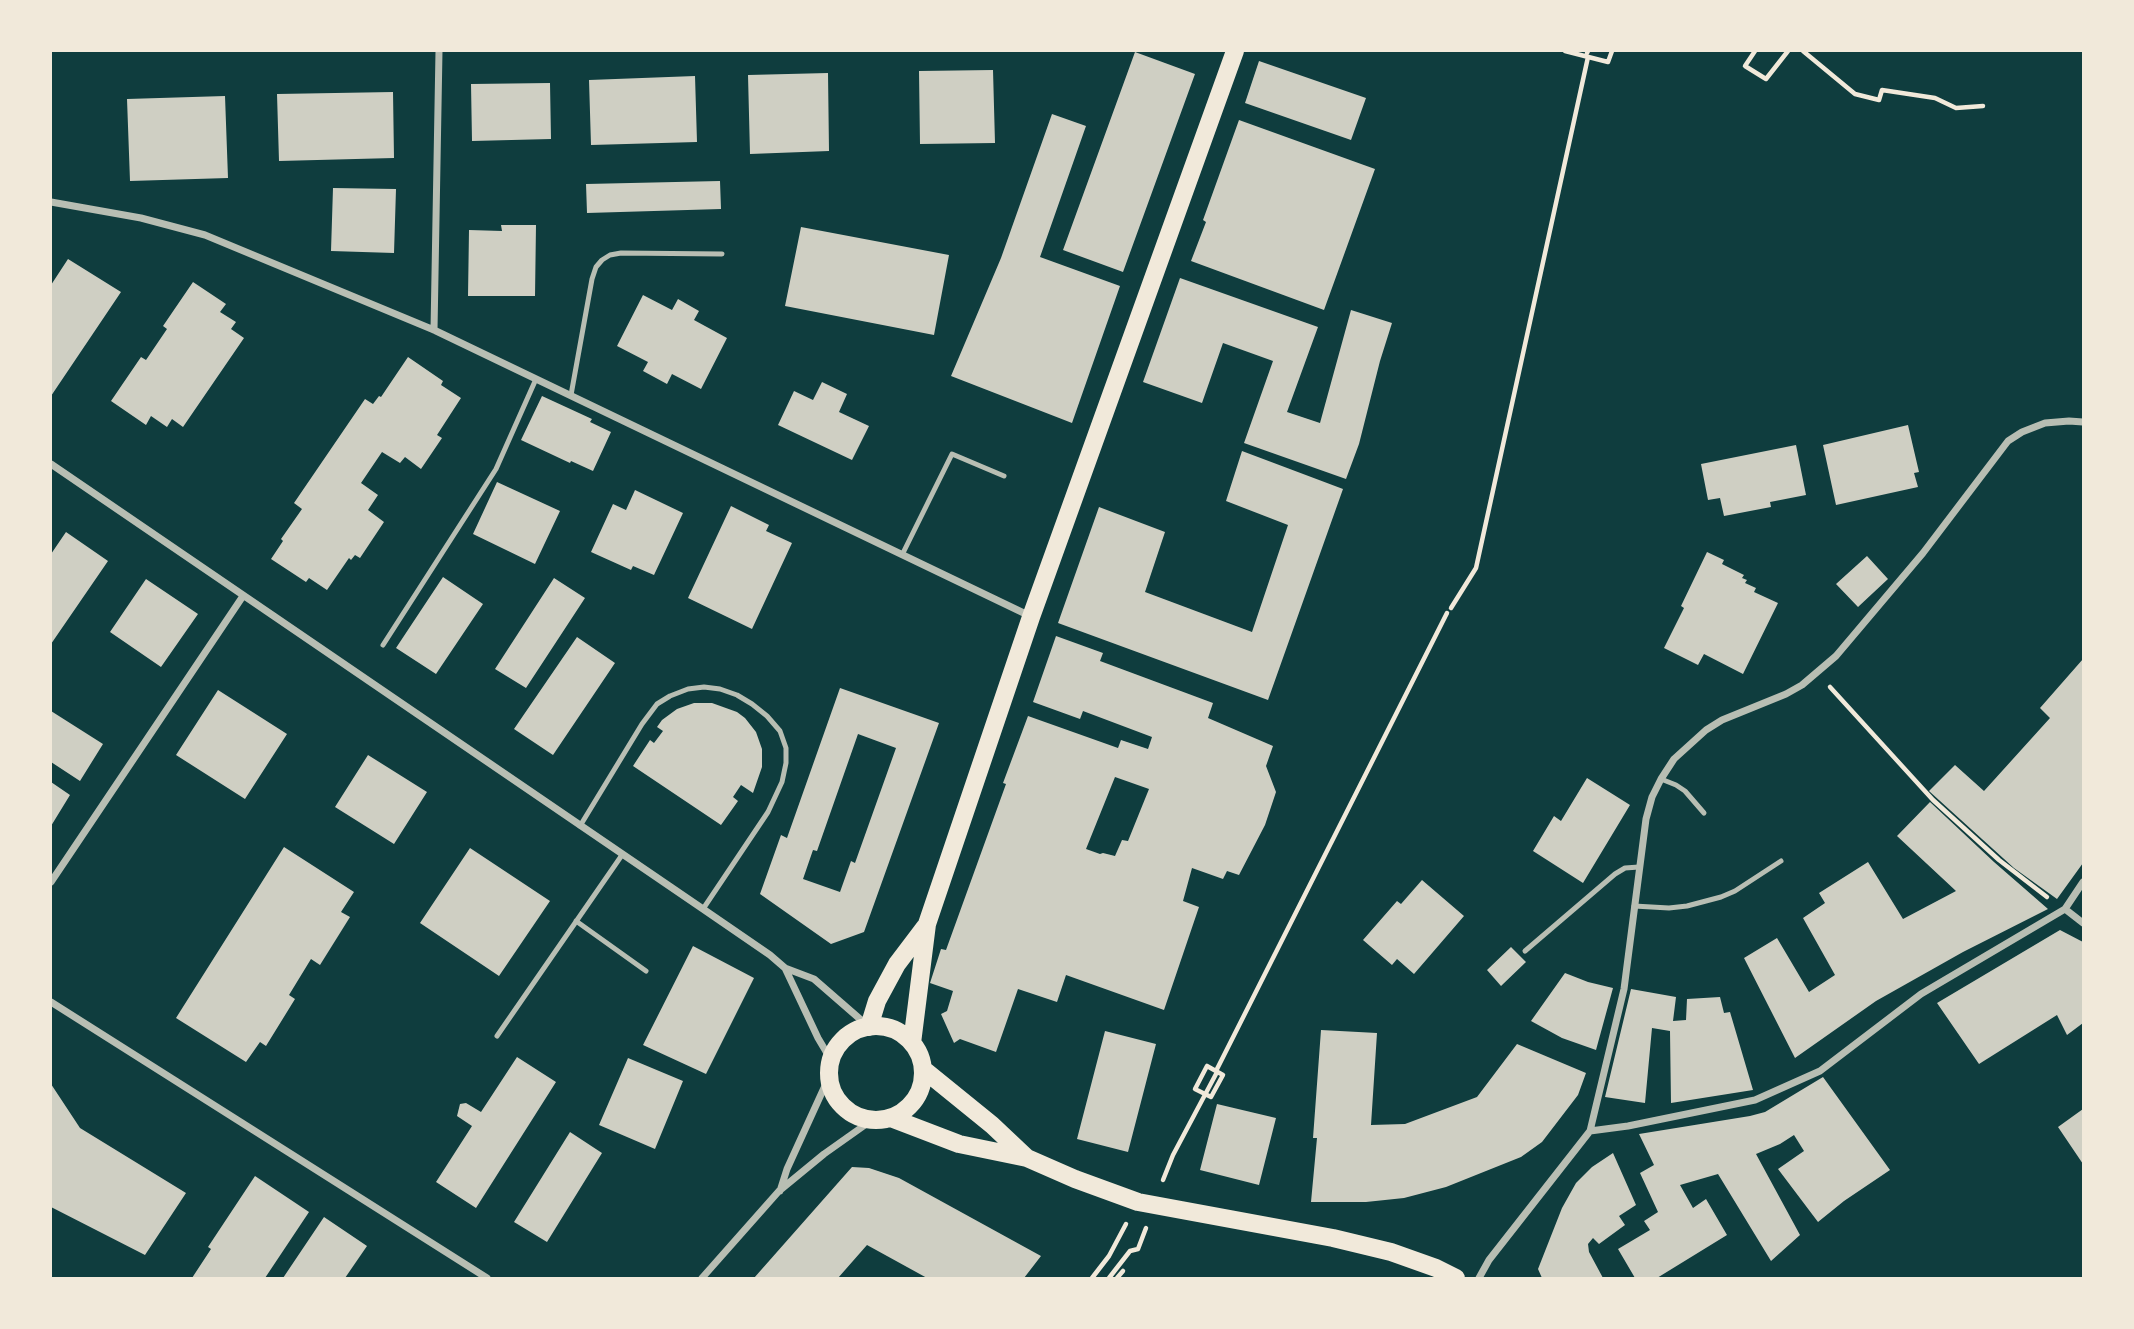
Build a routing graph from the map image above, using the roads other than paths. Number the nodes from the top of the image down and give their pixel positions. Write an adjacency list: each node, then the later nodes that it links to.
1 (439, 51): 5 (street)
2 (1235, 51): 13 (main road)
3 (51, 202): 5 (street)
4 (722, 254): 7 (lane)
5 (434, 330): 6 (street)
6 (536, 379): 7 (street); 14 (lane)
7 (570, 395): 11 (street)
8 (2083, 422): 15 (street)
9 (51, 464): 12 (street)
10 (1004, 476): 11 (lane)
11 (902, 555): 13 (street)
12 (243, 596): 17 (street); 22 (street)
13 (1031, 617): 28 (main road)
14 (383, 645)
15 (1661, 779): 16 (lane); 20 (street)
16 (1704, 813)
17 (579, 825): 18 (street); 24 (lane)
18 (622, 855): 24 (street); 26 (lane)
19 (1781, 862): 23 (lane)
20 (1639, 867): 23 (street); 29 (lane)
21 (2083, 881): 25 (street)
22 (51, 882)
23 (1634, 906): 40 (street)
24 (703, 909): 30 (street)
25 (2065, 909): 27 (street); 40 (street)
26 (576, 921): 31 (lane); 34 (lane)
27 (2083, 923)
28 (928, 924): 33 (main road); 35 (main road)
29 (1525, 951)
30 (785, 968): 33 (street); 36 (street)
31 (646, 971)
32 (51, 1002): 43 (street)
33 (869, 1027): 35 (main road); 36 (main road)
34 (497, 1035)
35 (912, 1043): 37 (main road)
36 (830, 1068): 39 (main road); 42 (street)
37 (923, 1069): 38 (main road); 41 (main road)
38 (891, 1118): 39 (main road); 41 (main road)
39 (872, 1120): 42 (street)
40 (1590, 1131): 46 (street)
41 (1027, 1158): 45 (main road)
42 (779, 1191): 44 (street)
43 (487, 1278)
44 (702, 1278)
45 (1456, 1278)
46 (1479, 1278)

